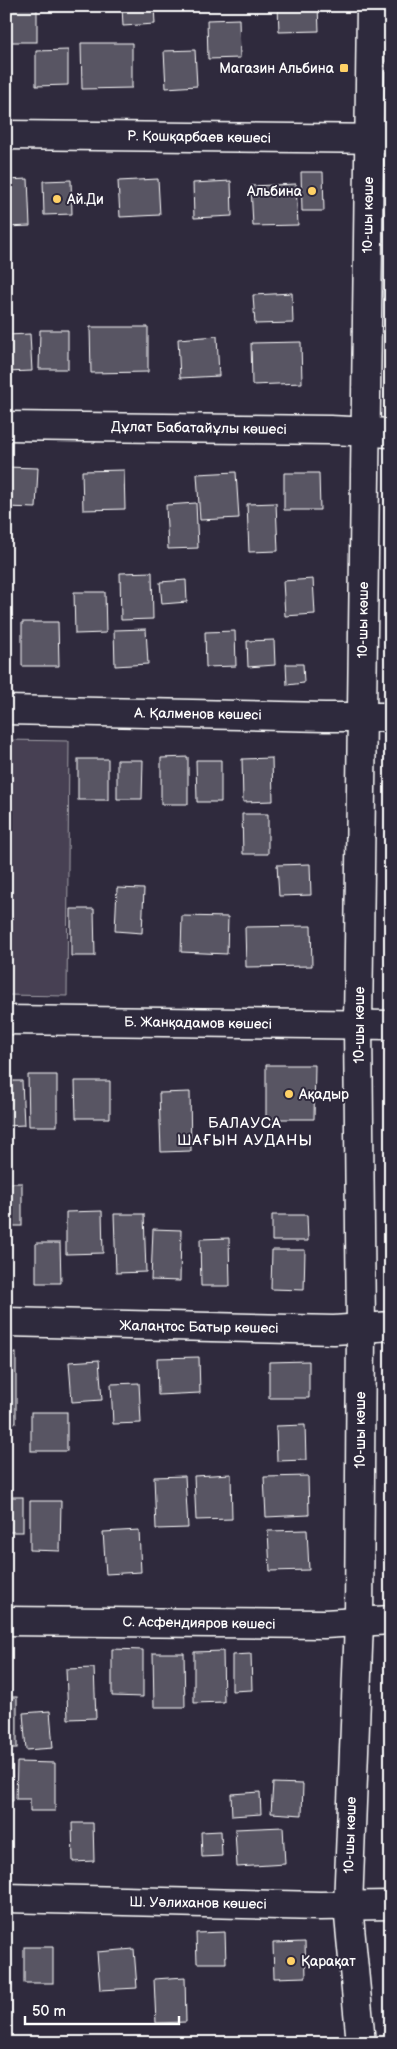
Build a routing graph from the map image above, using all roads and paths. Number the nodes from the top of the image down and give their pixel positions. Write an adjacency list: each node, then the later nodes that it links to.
1 (371, 6): 3 (street, 10-шы көше)
2 (6, 135): 3 (street, Р. Қошқарбаев көшесі)
3 (380, 139): 5 (street, 10-шы көше)
4 (6, 426): 5 (street, Дұлат Бабатайұлы көшесі)
5 (378, 432): 7 (street, 10-шы көше)
6 (6, 710): 7 (street, А. Қалменов көшесі)
7 (362, 717): 8 (street, А. Қалменов көшесі); 10 (street, 10-шы көше)
8 (391, 717)
9 (6, 1020): 10 (street, Б. Жанқадамов көшесі)
10 (358, 1025): 11 (street, Б. Жанқадамов көшесі); 14 (street, 10-шы көше)
11 (391, 1025)
12 (6, 1322): 14 (street, Жалаңтос Батыр көшесі)
13 (391, 1326): 14 (street, Жалаңтос Батыр көшесі)
14 (361, 1328): 17 (street, 10-шы көше)
15 (391, 1620): 17 (street, С. Асфендияров көшесі)
16 (6, 1621): 17 (street, С. Асфендияров көшесі)
17 (359, 1622): 20 (street, 10-шы көше)
18 (6, 1898): 20 (street, Ш. Уәлиханов көшесі)
19 (391, 1905): 20 (street, Ш. Уәлиханов көшесі)
20 (348, 1906): 21 (street, 10-шы көше)
21 (360, 2043)

